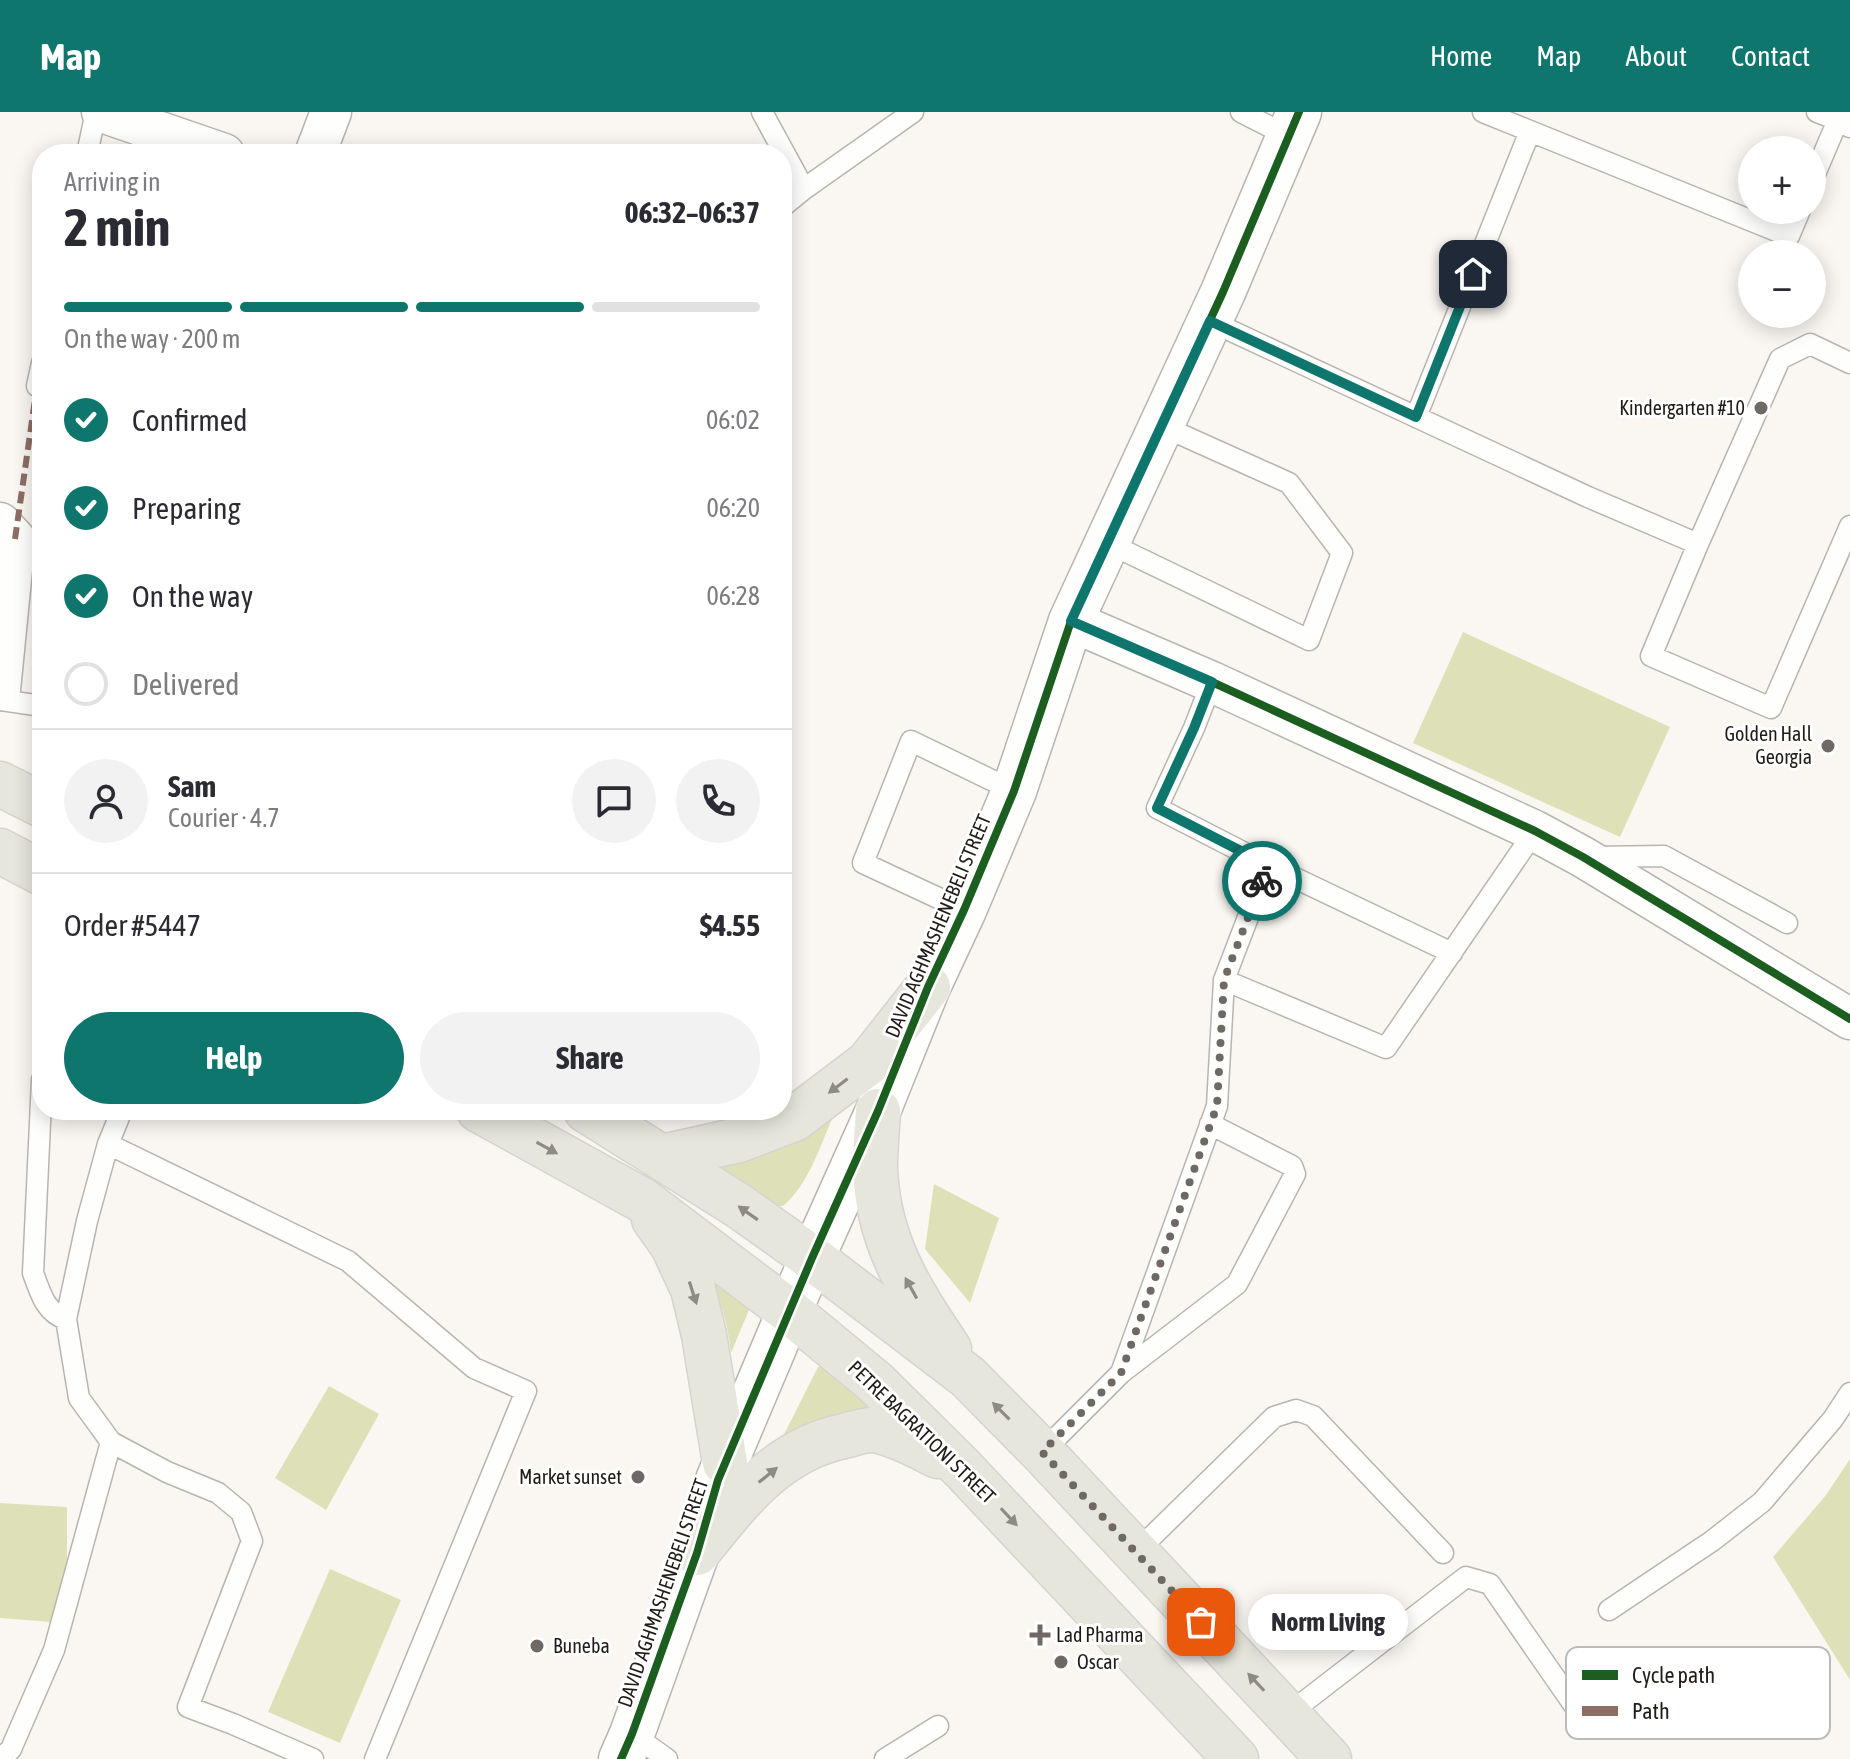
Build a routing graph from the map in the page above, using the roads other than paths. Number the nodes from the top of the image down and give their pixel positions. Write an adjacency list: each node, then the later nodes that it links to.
1 (96, 112): 12 (lane)
2 (102, 112): 13 (street)
3 (331, 112): 14 (street)
4 (762, 112): 15 (lane)
5 (913, 112): 18 (lane)
6 (1241, 112): 10 (lane)
7 (1483, 112): 11 (lane)
8 (1817, 112): 9 (lane)
9 (1843, 120): 16 (lane)
10 (1294, 124): 23 (street, DAVID AGHMASHENEBELI STREET)
11 (1530, 131): 20 (lane); 25 (lane)
12 (89, 144)
13 (195, 144)
14 (319, 144)
15 (779, 144)
16 (1826, 153)
17 (792, 167): 18 (lane)
18 (804, 189): 19 (lane)
19 (792, 199)
20 (1738, 215)
21 (1759, 224): 22 (lane)
22 (1794, 224)
23 (1210, 321): 25 (lane); 26 (street, DAVID AGHMASHENEBELI STREET)
24 (1850, 363): 30 (lane)
25 (1416, 417): 30 (lane)
26 (1162, 426): 29 (street, DAVID AGHMASHENEBELI STREET); 29 (lane)
27 (0, 523): 33 (street)
28 (1850, 526): 30 (lane)
29 (1108, 543): 31 (street, DAVID AGHMASHENEBELI STREET)
30 (1698, 544)
31 (1071, 621): 32 (street); 37 (street, DAVID AGHMASHENEBELI STREET)
32 (1212, 682): 39 (street); 42 (lane)
33 (0, 690)
34 (0, 700): 35 (lane)
35 (32, 705)
36 (0, 784): 38 (main road)
37 (1014, 791): 44 (street, DAVID AGHMASHENEBELI STREET); 44 (lane)
38 (32, 800)
39 (1535, 831): 41 (street); 46 (lane)
40 (0, 851): 43 (main road)
41 (1583, 857): 45 (lane); 49 (street)
42 (1268, 865): 46 (lane); 47 (lane)
43 (32, 868)
44 (964, 910): 48 (street, DAVID AGHMASHENEBELI STREET)
45 (1787, 923)
46 (1452, 953): 47 (lane)
47 (1224, 980): 57 (lane)
48 (928, 987): 50 (street, DAVID AGHMASHENEBELI STREET); 56 (main road, one-way to 56)
49 (1850, 1019)
50 (878, 1111): 61 (street, DAVID AGHMASHENEBELI STREET); 65 (main road, one-way to 50)
51 (40, 1120): 63 (lane)
52 (118, 1120): 58 (lane)
53 (497, 1120): 60 (main road, PETRE BAGRATIONI STREET, one-way to 60)
54 (602, 1120): 59 (main road)
55 (791, 1120): 59 (main road, one-way to 59)
56 (792, 1120)
57 (1210, 1124): 64 (lane); 64 (lane)
58 (108, 1144): 63 (lane); 81 (lane)
59 (662, 1157): 61 (main road, one-way to 59)
60 (642, 1200): 62 (main road, PETRE BAGRATIONI STREET); 69 (main road, one-way to 69)
61 (812, 1258): 62 (street, DAVID AGHMASHENEBELI STREET); 65 (main road)
62 (789, 1311): 69 (street, DAVID AGHMASHENEBELI STREET); 70 (main road, PETRE BAGRATIONI STREET)
63 (66, 1319): 67 (lane)
64 (1121, 1373): 68 (lane)
65 (968, 1377): 68 (main road, one-way to 65)
66 (1850, 1393): 74 (lane)
67 (111, 1442): 79 (lane); 80 (lane)
68 (1042, 1452): 71 (main road)
69 (725, 1463): 72 (street, DAVID AGHMASHENEBELI STREET)
70 (963, 1469): 72 (main road, one-way to 70); 84 (main road, PETRE BAGRATIONI STREET, one-way to 84)
71 (1136, 1552): 73 (lane); 76 (main road, one-way to 71)
72 (697, 1553): 78 (street, DAVID AGHMASHENEBELI STREET)
73 (1443, 1553)
74 (1609, 1610)
75 (1566, 1694): 76 (lane)
76 (1287, 1715): 85 (main road)
77 (938, 1726): 83 (lane)
78 (626, 1747): 82 (lane)
79 (1, 1759)
80 (313, 1759)
81 (375, 1759)
82 (667, 1759)
83 (885, 1759)
84 (1236, 1759)
85 (1329, 1759)

